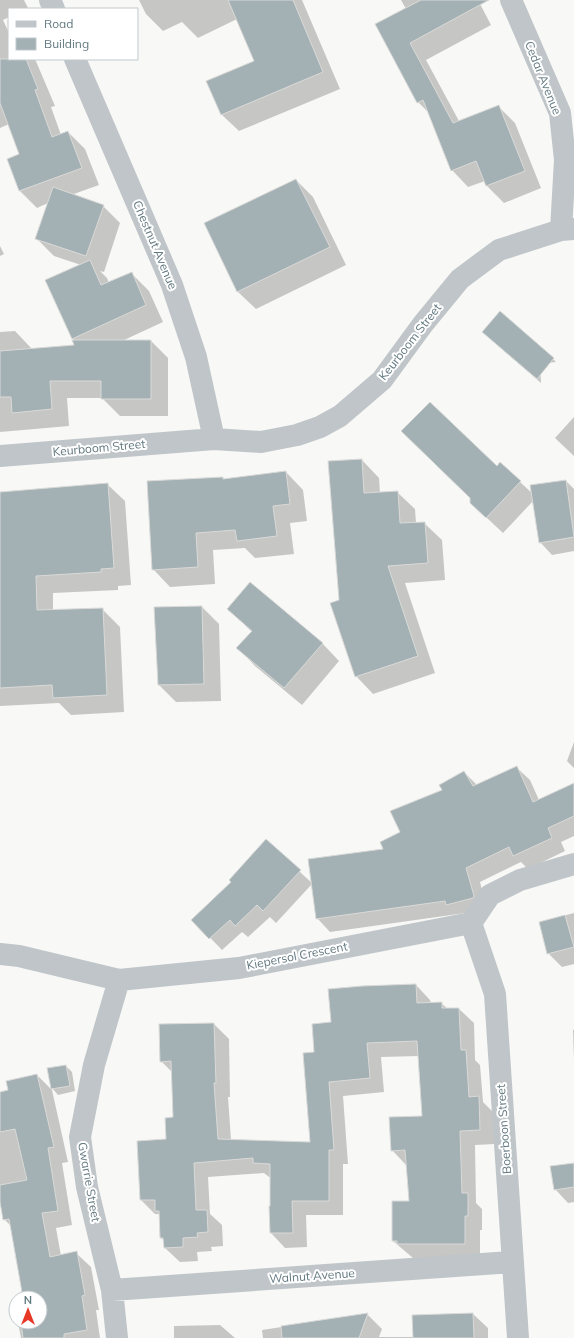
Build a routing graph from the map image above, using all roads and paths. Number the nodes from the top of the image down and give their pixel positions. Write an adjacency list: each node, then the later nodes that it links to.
1 (511, 0): 3 (street, Cedar Avenue)
2 (75, 60): 4 (street, Chestnut Avenue)
3 (567, 230): 4 (street, Keurboom Street)
4 (214, 439): 5 (street, Keurboom Street)
5 (0, 456)
6 (574, 864): 7 (street)
7 (471, 923): 9 (street, Kiepersol Crescent); 10 (street, Boerboon Street)
8 (0, 954): 9 (street, Kiepersol Crescent)
9 (119, 980): 11 (street, Gwarrie Street)
10 (512, 1262): 11 (street, Walnut Avenue); 13 (street, Boerboon Street)
11 (112, 1290): 12 (street, Gwarrie Street)
12 (117, 1338)
13 (518, 1338)

